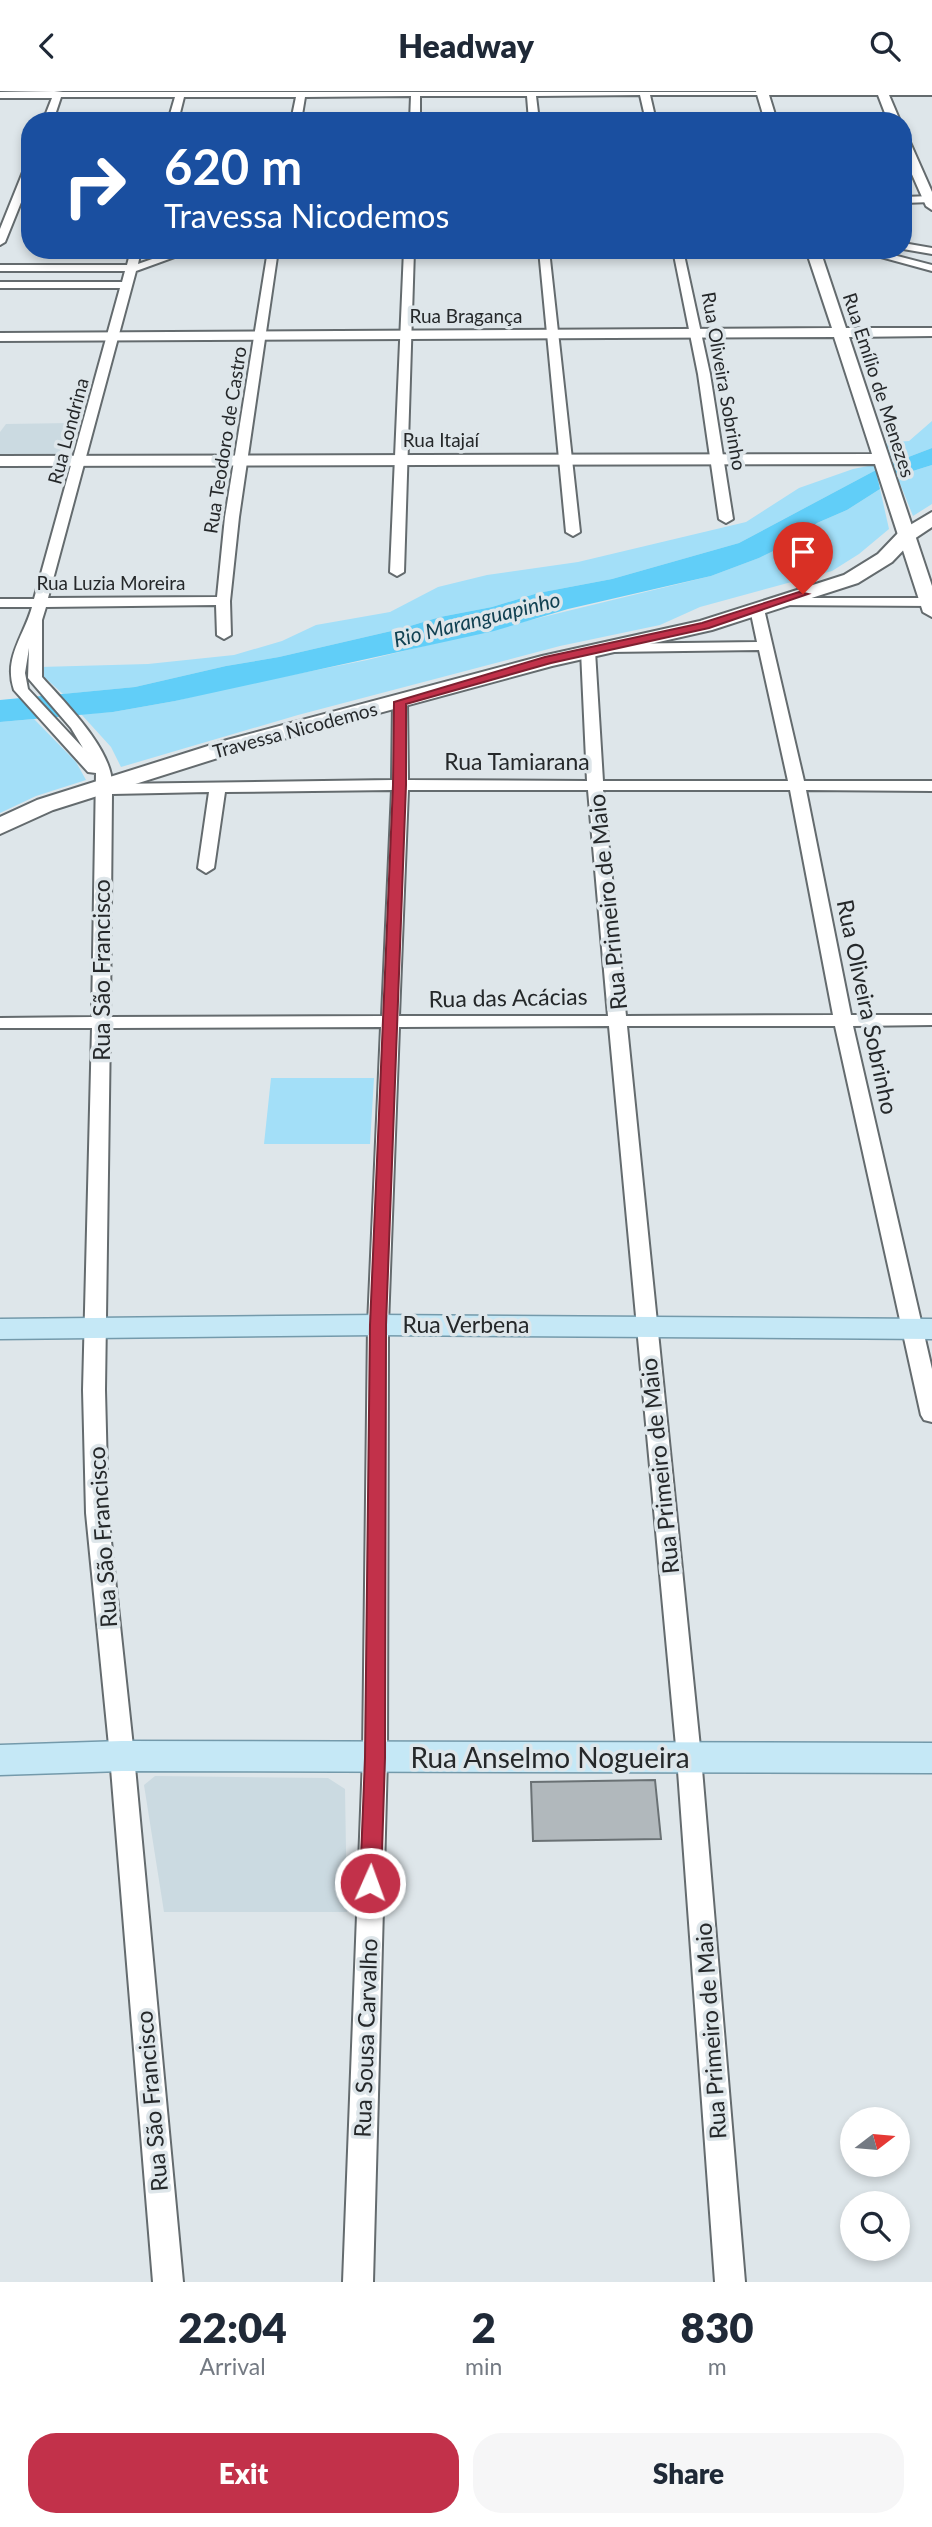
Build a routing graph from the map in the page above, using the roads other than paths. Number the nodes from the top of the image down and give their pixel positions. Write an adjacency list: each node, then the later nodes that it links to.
1 (301, 92): 2 (street); 9 (street); 13 (street)
2 (416, 92): 3 (street); 14 (street)
3 (531, 92): 4 (street); 15 (street)
4 (645, 92): 5 (street); 16 (street)
5 (762, 92): 6 (street); 17 (street)
6 (882, 92): 7 (street); 18 (street)
7 (932, 92)
8 (59, 93): 9 (street); 10 (street); 11 (street)
9 (180, 94): 12 (street)
10 (0, 95)
11 (52, 112)
12 (175, 112)
13 (298, 112)
14 (415, 112)
15 (533, 112)
16 (649, 112)
17 (768, 112)
18 (890, 112)
19 (912, 160): 25 (street)
20 (21, 189): 22 (street)
21 (0, 201): 22 (street)
22 (16, 201): 23 (street); 26 (street)
23 (21, 201)
24 (912, 201): 25 (street)
25 (931, 202)
26 (0, 242)
27 (912, 248): 28 (street)
28 (932, 251)
29 (134, 259): 38 (street, Rua Londrina)
30 (167, 259): 38 (street)
31 (272, 259): 47 (street, Rua Teodoro de Castro)
32 (409, 259): 45 (street)
33 (545, 259): 46 (street)
34 (680, 259): 43 (street, Rua Oliveira Sobrinho)
35 (816, 259): 44 (street, Rua Emílio de Menezes)
36 (896, 259): 39 (street)
37 (0, 268): 38 (street)
38 (131, 268): 41 (street, Rua Londrina)
39 (932, 268)
40 (0, 285): 41 (street)
41 (127, 285): 49 (street, Rua Londrina)
42 (932, 332): 44 (street, Rua Bragança)
43 (696, 334): 44 (street, Rua Bragança); 46 (street, Rua Bragança); 50 (street, Rua Oliveira Sobrinho)
44 (840, 334): 56 (street, Rua Emílio de Menezes)
45 (406, 335): 46 (street, Rua Bragança); 47 (street, Rua Bragança); 55 (street)
46 (552, 335): 51 (street)
47 (260, 336): 49 (street, Rua Bragança); 54 (street, Rua Teodoro de Castro)
48 (0, 337): 49 (street, Rua Bragança)
49 (114, 337): 53 (street, Rua Londrina)
50 (719, 459): 51 (street, Rua Itajaí); 56 (street, Rua Itajaí); 58 (street, Rua Oliveira Sobrinho)
51 (565, 460): 55 (street, Rua Itajaí); 59 (street)
52 (0, 461): 53 (street, Rua Itajaí)
53 (80, 461): 54 (street, Rua Itajaí); 65 (street, Rua Londrina)
54 (241, 461): 55 (street, Rua Itajaí); 62 (street, Rua Teodoro de Castro)
55 (403, 461): 61 (street)
56 (884, 466): 60 (street, Rua Emílio de Menezes)
57 (932, 518): 60 (main road, Travessa Nicodemos)
58 (726, 519)
59 (573, 531)
60 (907, 535): 63 (main road, Travessa Nicodemos); 66 (street, Rua Emílio de Menezes)
61 (397, 572)
62 (223, 601): 65 (street, Rua Luzia Moreira); 69 (street, Rua Teodoro de Castro)
63 (779, 602): 66 (street); 67 (main road, Travessa Nicodemos)
64 (0, 603): 65 (street, Rua Luzia Moreira)
65 (39, 603): 68 (street, Rua Londrina)
66 (931, 605)
67 (757, 609): 70 (street, Rua Oliveira Sobrinho); 71 (main road, Travessa Nicodemos)
68 (35, 620): 72 (street); 75 (street)
69 (224, 635)
70 (765, 646): 71 (street); 78 (street, Rua Oliveira Sobrinho)
71 (599, 649): 74 (main road, Travessa Nicodemos); 77 (street, Rua Primeiro de Maio)
72 (16, 674): 73 (street); 81 (street)
73 (0, 677)
74 (400, 702): 76 (street, Rua Sousa Carvalho); 81 (main road, Travessa Nicodemos)
75 (77, 726): 81 (street)
76 (400, 785): 77 (street, Rua Tamiarana); 80 (street, Rua Tamiarana); 89 (street, Rua Sousa Carvalho)
77 (595, 785): 78 (street, Rua Tamiarana); 85 (street, Rua Primeiro de Maio)
78 (797, 786): 79 (street, Rua Tamiarana); 86 (street, Rua Oliveira Sobrinho)
79 (932, 786)
80 (218, 787): 81 (street, Rua Tamiarana); 83 (street)
81 (103, 789): 82 (main road, Travessa Nicodemos); 87 (street, Rua São Francisco)
82 (0, 828)
83 (206, 869)
84 (932, 1020): 86 (street, Rua das Acácias)
85 (620, 1021): 86 (street, Rua das Acácias); 89 (street, Rua das Acácias); 91 (street, Rua Primeiro de Maio)
86 (843, 1021): 94 (street, Rua Oliveira Sobrinho)
87 (101, 1022): 88 (street, Rua das Acácias); 89 (street, Rua das Acácias); 92 (street, Rua São Francisco)
88 (0, 1023)
89 (391, 1024): 90 (street, Rua Sousa Carvalho)
90 (378, 1325): 91 (main road, Rua Verbena); 92 (main road, Rua Verbena); 98 (street, Rua Sousa Carvalho)
91 (646, 1326): 94 (main road, Rua Verbena); 97 (street, Rua Primeiro de Maio)
92 (97, 1328): 93 (main road, Rua Verbena); 96 (street, Rua São Francisco)
93 (0, 1329)
94 (923, 1329): 95 (street, Rua Oliveira Sobrinho)
95 (932, 1415)
96 (122, 1756): 98 (main road, Rua Anselmo Nogueira); 100 (main road, Rua Anselmo Nogueira); 101 (street, Rua São Francisco)
97 (689, 1757): 98 (main road, Rua Anselmo Nogueira); 99 (main road, Rua Anselmo Nogueira); 103 (street, Rua Primeiro de Maio)
98 (375, 1758): 102 (street, Rua Sousa Carvalho)
99 (932, 1758)
100 (0, 1760)
101 (168, 2282)
102 (358, 2282)
103 (730, 2282)

